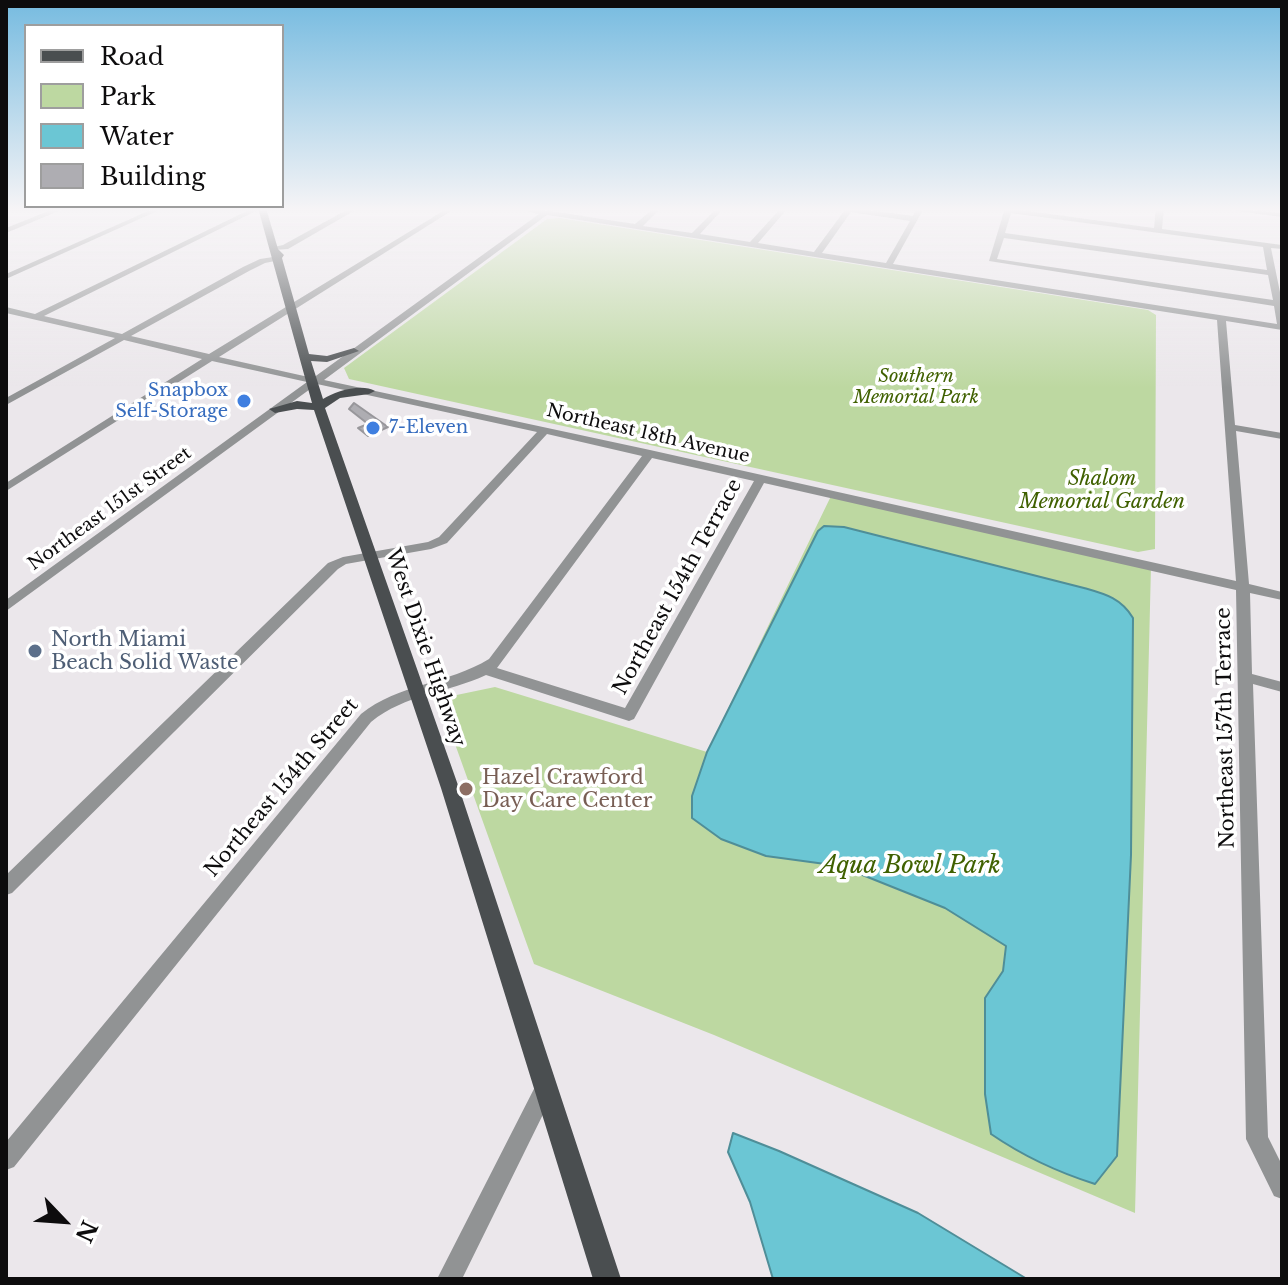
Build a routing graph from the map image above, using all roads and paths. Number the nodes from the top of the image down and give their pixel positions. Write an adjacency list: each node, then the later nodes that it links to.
1 (26, 268): 12 (street)
2 (137, 268): 16 (street)
3 (248, 268): 19 (street)
4 (280, 268): 14 (main road, West Dixie Highway)
5 (357, 268): 14 (street)
6 (465, 268): 20 (street, Northeast 151st Street)
7 (908, 268): 17 (street)
8 (1039, 268): 13 (street)
9 (1237, 268): 11 (street)
10 (1272, 268): 11 (street)
11 (1273, 273): 13 (street)
12 (6, 277)
13 (1279, 304): 18 (street)
14 (292, 309): 21 (street); 22 (main road, West Dixie Highway)
15 (6, 310): 16 (street, Northeast 18th Avenue)
16 (36, 317): 19 (street, Northeast 18th Avenue)
17 (1221, 317): 18 (street); 28 (street, Northeast 157th Terrace)
18 (1282, 327)
19 (122, 337): 21 (street, Northeast 18th Avenue); 25 (street)
20 (354, 351): 22 (main road); 23 (street, Northeast 151st Street)
21 (211, 357): 23 (street, Northeast 18th Avenue); 33 (street)
22 (306, 357): 23 (main road, West Dixie Highway)
23 (313, 381): 24 (street, Northeast 18th Avenue); 26 (main road, West Dixie Highway); 27 (street, Northeast 151st Street)
24 (369, 391): 26 (main road); 29 (street, Northeast 18th Avenue)
25 (6, 402)
26 (319, 407): 27 (main road); 34 (main road, West Dixie Highway)
27 (275, 409): 37 (street, Northeast 151st Street)
28 (1230, 427): 30 (street); 35 (street, Northeast 157th Terrace)
29 (545, 430): 31 (street, Northeast 18th Avenue); 34 (street)
30 (1282, 436)
31 (650, 453): 32 (street, Northeast 18th Avenue); 38 (street, Northeast 154th Street)
32 (761, 478): 35 (street, Northeast 18th Avenue); 38 (street, Northeast 154th Terrace)
33 (6, 488)
34 (370, 557): 41 (main road, West Dixie Highway); 42 (street)
35 (1243, 587): 36 (street, Northeast 18th Avenue); 39 (street, Northeast 157th Terrace)
36 (1282, 596)
37 (6, 607)
38 (485, 669): 41 (street, Northeast 154th Street)
39 (1245, 677): 40 (street); 45 (street, Northeast 157th Terrace)
40 (1282, 687)
41 (415, 693): 43 (main road, West Dixie Highway); 44 (street, Northeast 154th Street)
42 (6, 887)
43 (545, 1088): 46 (street); 47 (main road, West Dixie Highway)
44 (6, 1159)
45 (1282, 1188)
46 (449, 1279)
47 (607, 1279)

